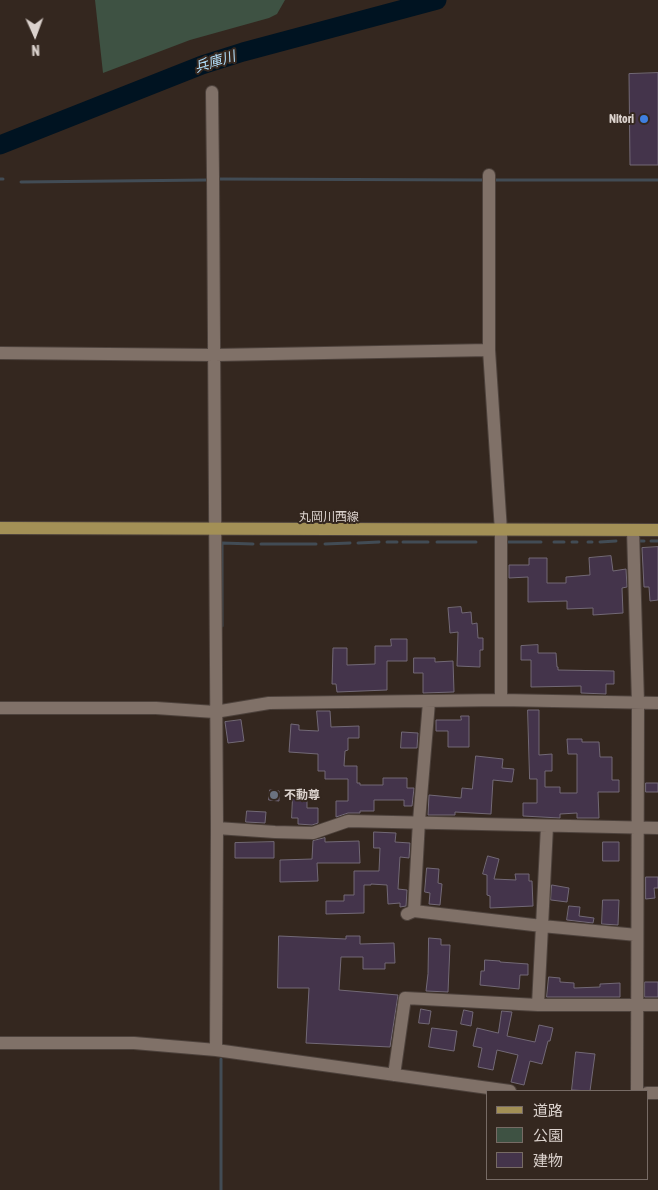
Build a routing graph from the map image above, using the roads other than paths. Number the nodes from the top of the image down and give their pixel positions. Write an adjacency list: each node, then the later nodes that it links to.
1 (212, 92): 5 (street)
2 (489, 175): 3 (street)
3 (489, 350): 5 (street); 10 (street)
4 (0, 353): 5 (street)
5 (215, 355): 7 (street)
6 (0, 528): 7 (main road, 丸岡川西線)
7 (215, 530): 10 (main road, 丸岡川西線); 16 (street)
8 (633, 530): 9 (main road, 丸岡川西線); 10 (main road, 丸岡川西線); 13 (street)
9 (658, 530)
10 (501, 531): 11 (street)
11 (502, 700): 12 (street); 13 (street)
12 (429, 702): 16 (street); 17 (street)
13 (638, 703): 14 (street); 20 (street)
14 (658, 703)
15 (0, 708): 16 (street)
16 (215, 712): 19 (street)
17 (419, 821): 18 (street); 19 (street); 22 (street)
18 (547, 826): 20 (street); 22 (street)
19 (217, 828): 28 (street)
20 (638, 828): 21 (street); 23 (street)
21 (658, 828)
22 (542, 926): 23 (street); 24 (street)
23 (637, 935): 25 (street)
24 (538, 1005): 25 (street); 29 (street)
25 (637, 1005): 26 (street); 31 (street)
26 (658, 1005)
27 (0, 1043): 28 (street)
28 (216, 1050): 29 (street)
29 (394, 1075): 30 (street)
30 (503, 1090)
31 (637, 1090)

